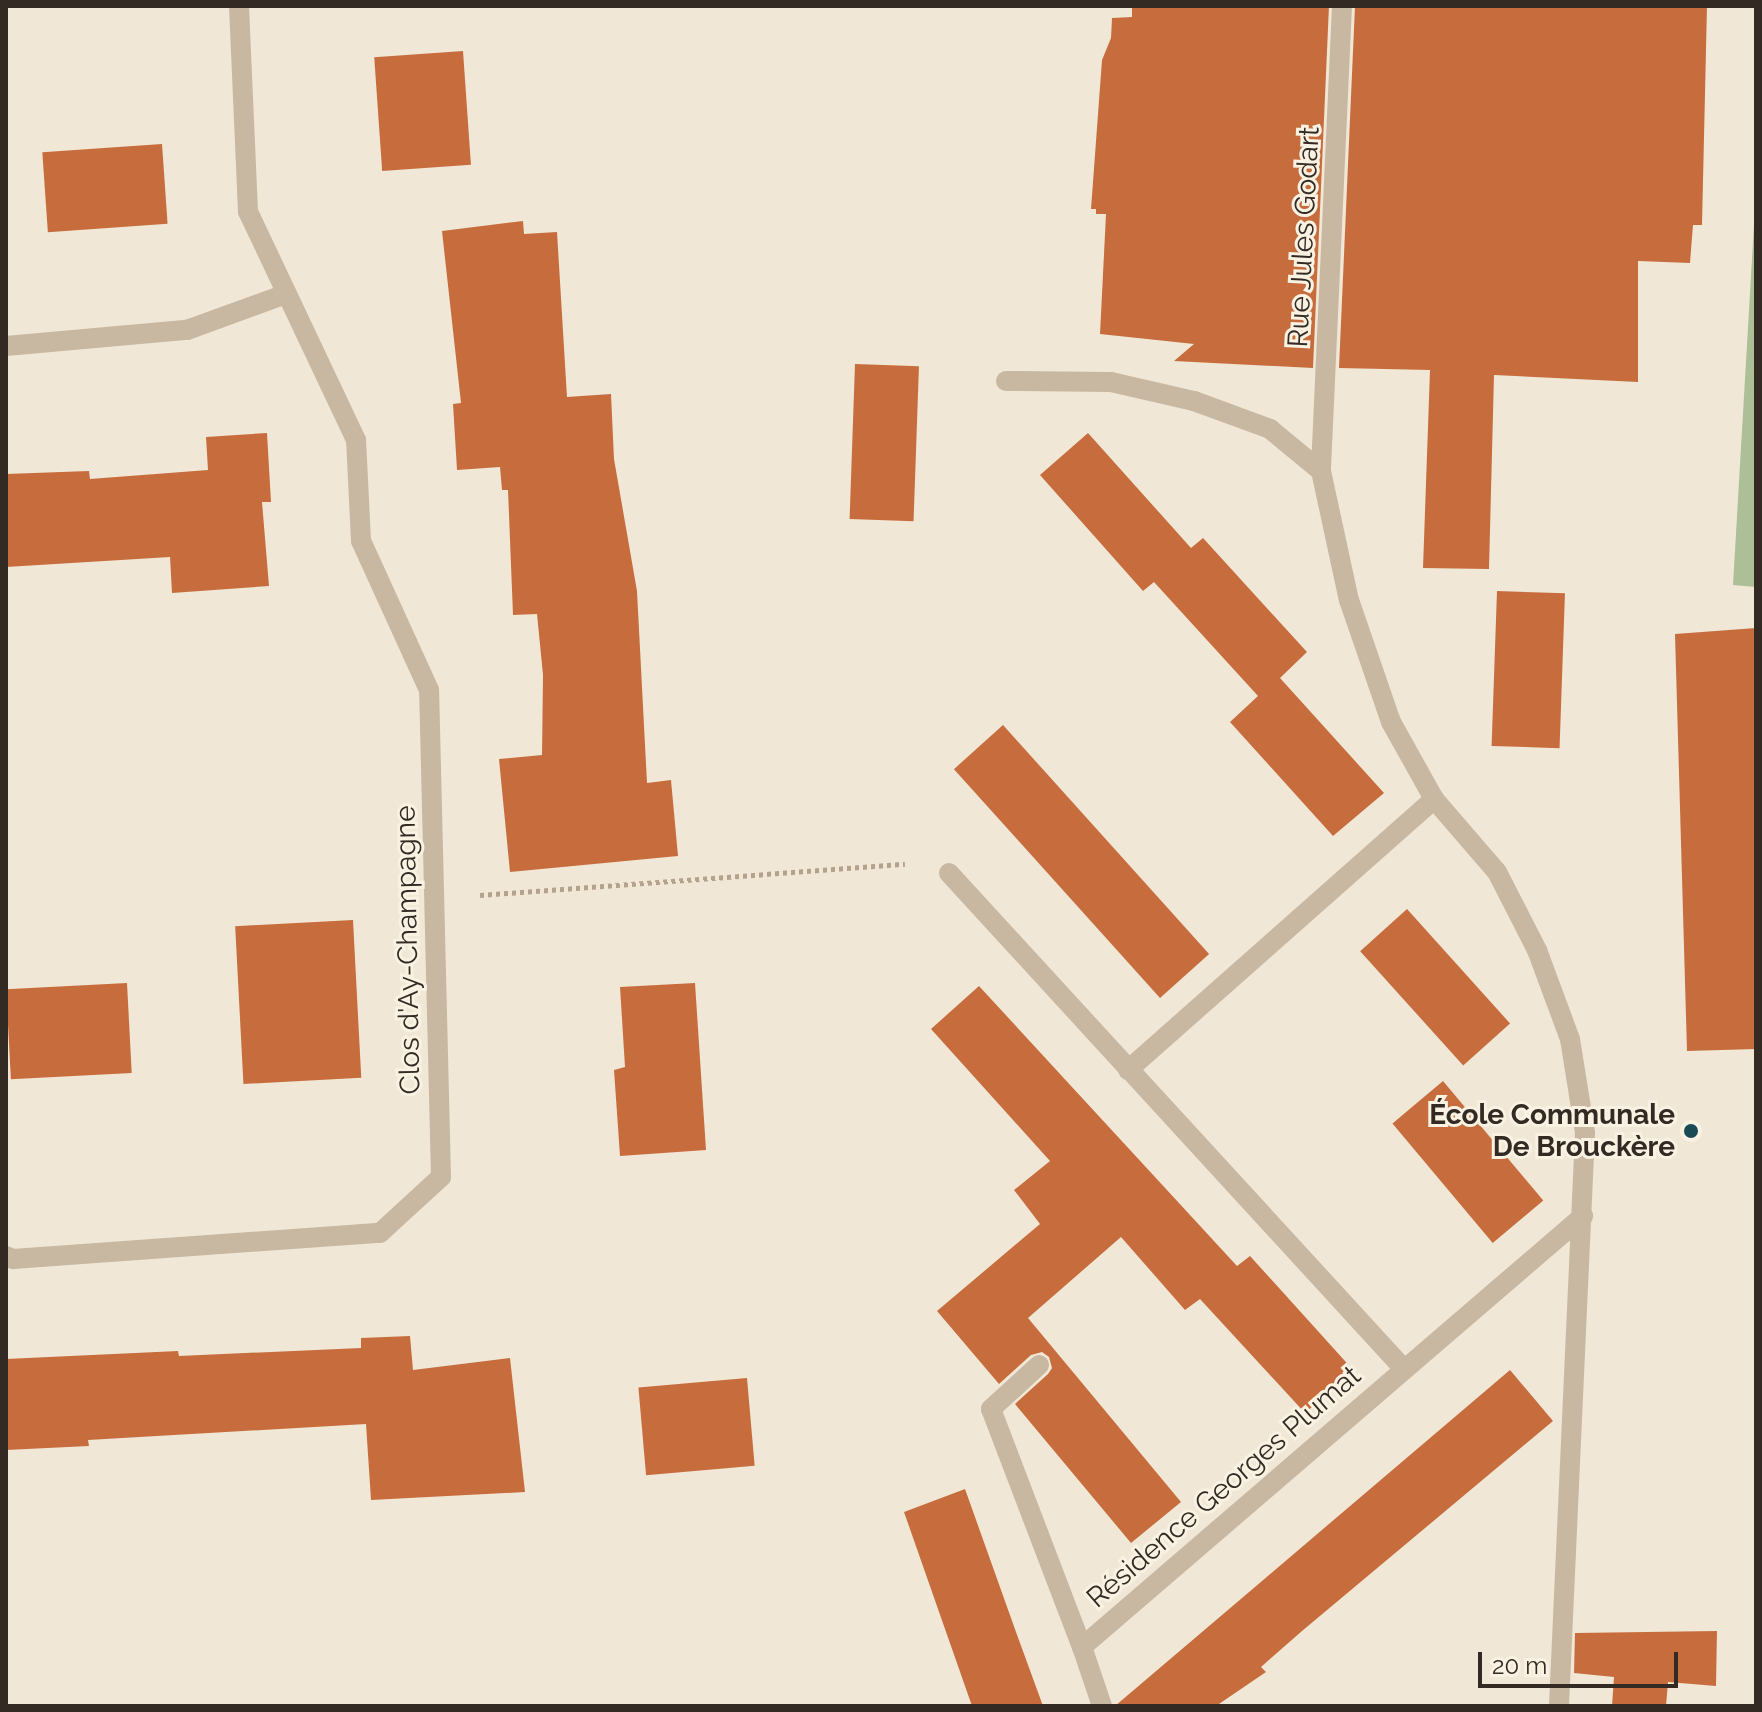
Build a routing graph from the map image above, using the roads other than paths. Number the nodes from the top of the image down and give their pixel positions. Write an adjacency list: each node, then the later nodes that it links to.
1 (239, 6): 3 (street, Clos d'Ay-Champagne)
2 (1342, 6): 6 (street, Rue Jules Godart)
3 (286, 294): 4 (street); 11 (street, Clos d'Ay-Champagne)
4 (6, 346)
5 (1006, 381): 6 (street)
6 (1321, 471): 7 (street)
7 (1434, 799): 9 (street); 10 (street)
8 (949, 873): 9 (street, Résidence Georges Plumat)
9 (1128, 1070): 13 (street, Résidence Georges Plumat)
10 (1583, 1216): 13 (street, Résidence Georges Plumat); 16 (street)
11 (6, 1256)
12 (1039, 1365): 14 (street, Résidence Georges Plumat)
13 (1403, 1368): 14 (street, Résidence Georges Plumat)
14 (1082, 1647): 15 (street, Résidence Georges Plumat)
15 (1102, 1706)
16 (1559, 1706)

